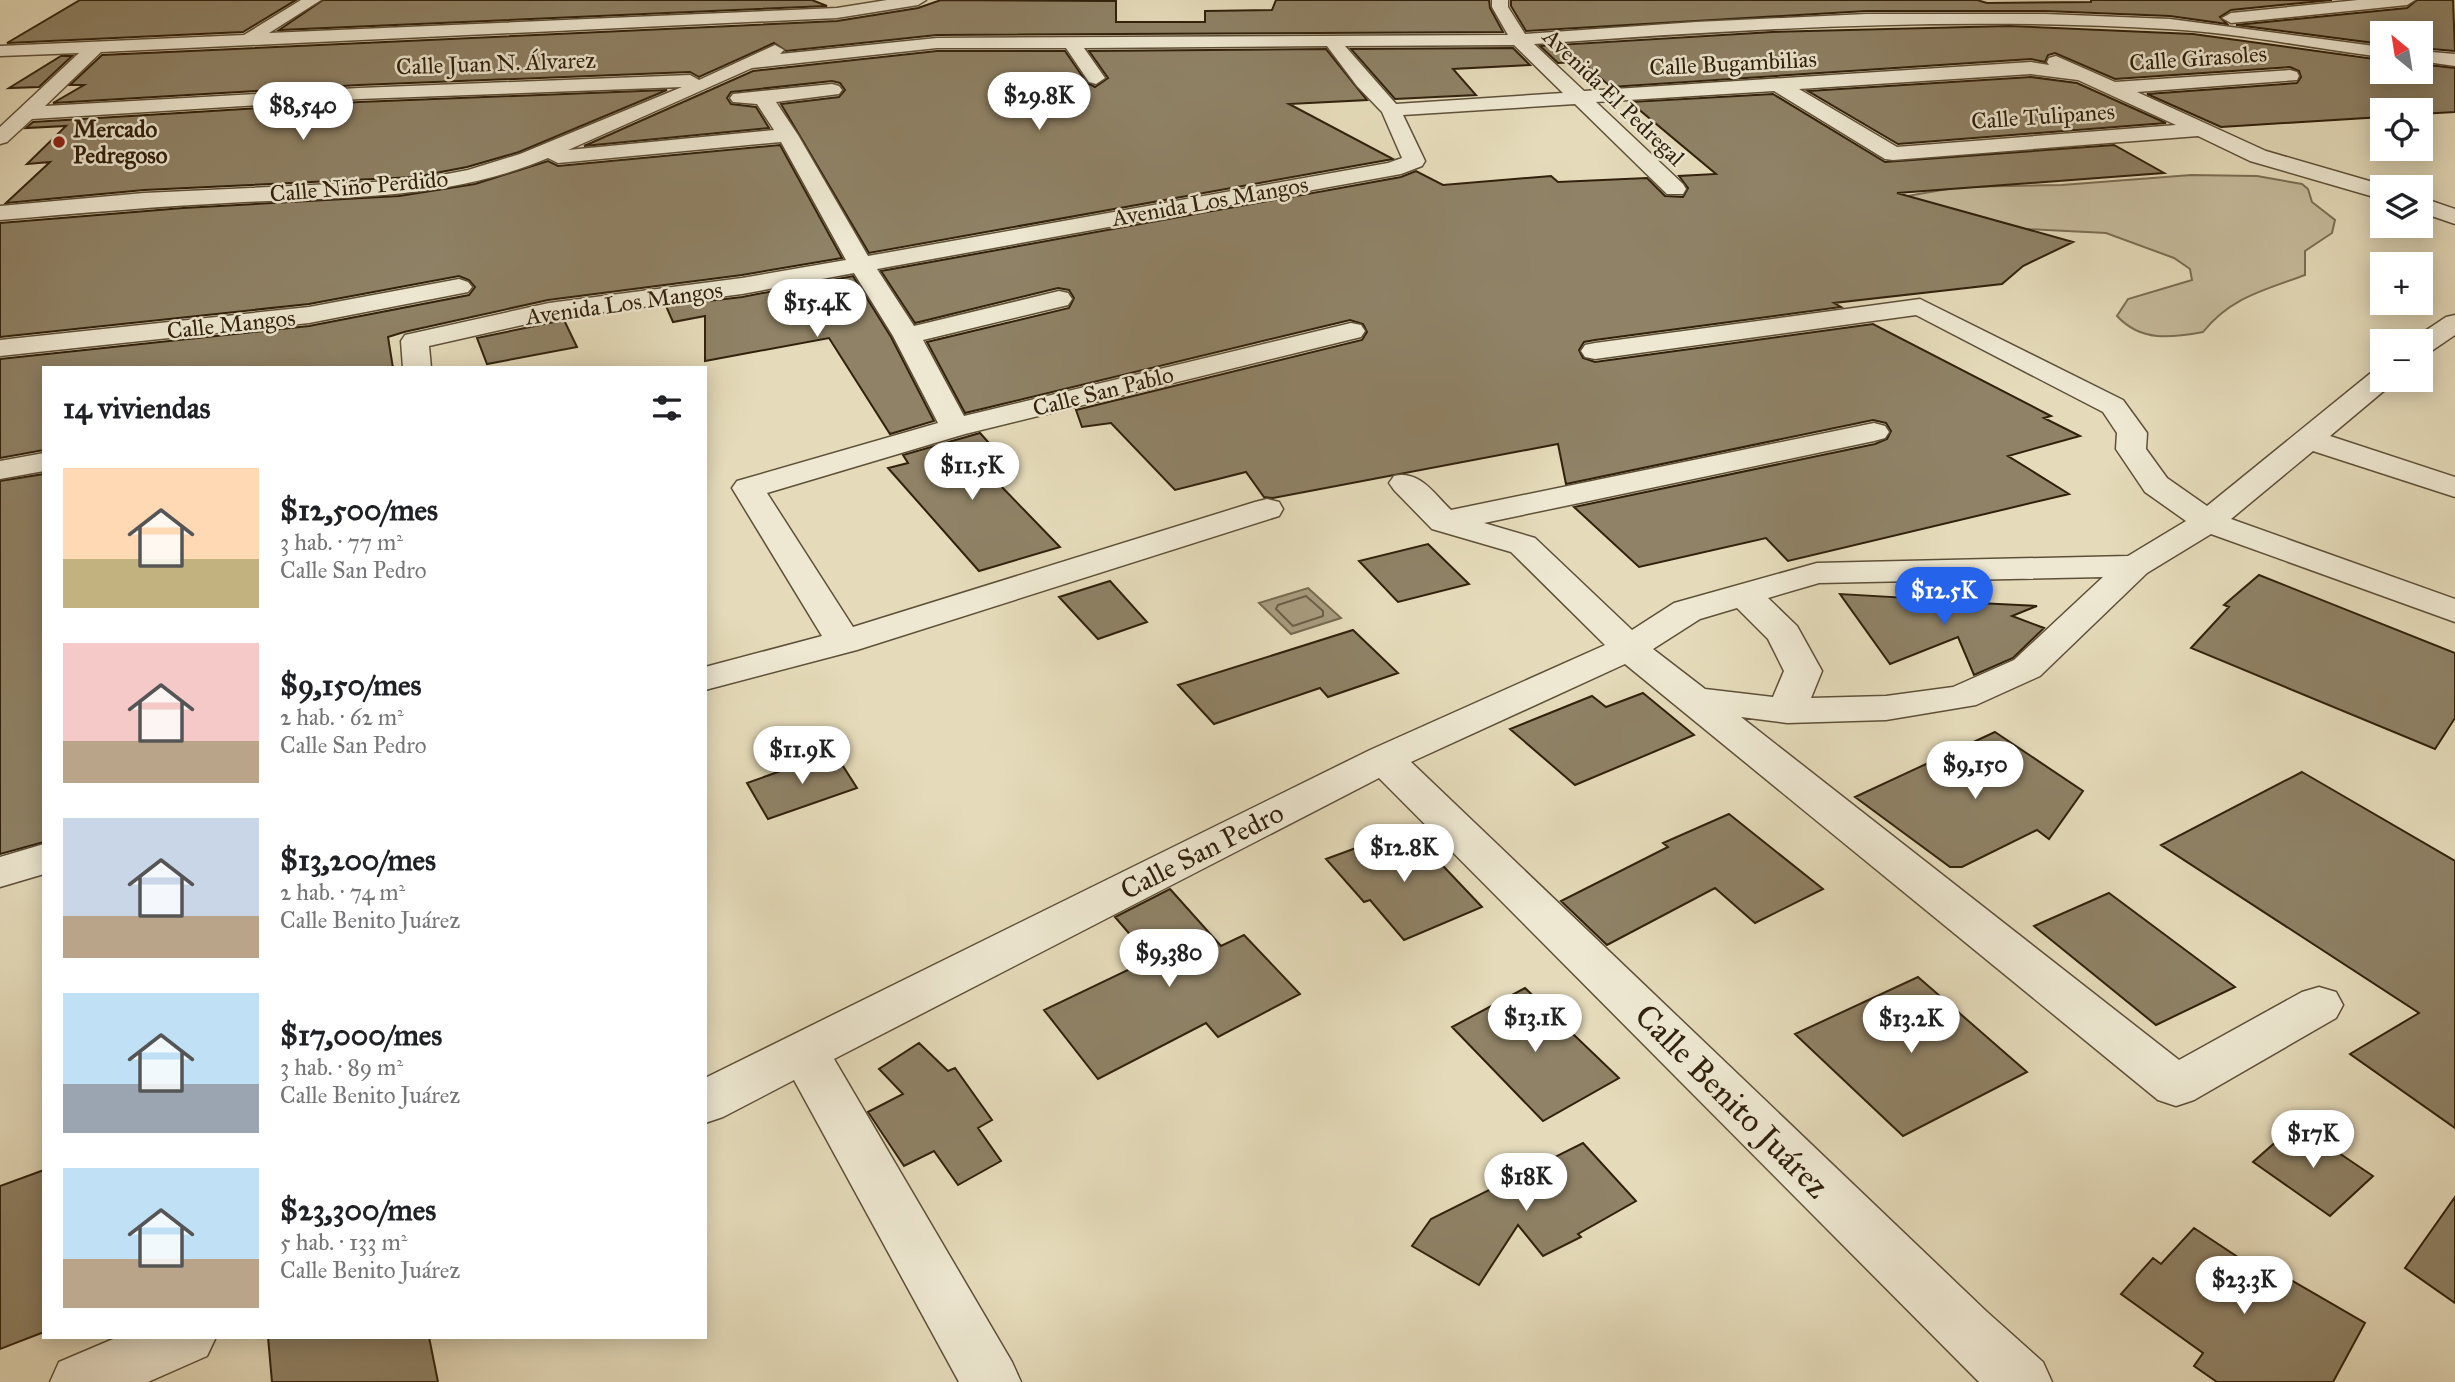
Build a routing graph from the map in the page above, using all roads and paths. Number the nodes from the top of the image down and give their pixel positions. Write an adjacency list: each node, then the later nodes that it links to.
1 (313, 0): 18 (street)
2 (918, 0): 8 (street)
3 (1500, 0): 20 (street, Avenida El Pedregal)
4 (1897, 0): 11 (street)
5 (1990, 0): 12 (street)
6 (2407, 0): 15 (street)
7 (2099, 4): 14 (street)
8 (835, 6): 18 (street); 29 (street, Calle Niño Perdido)
9 (1761, 7): 13 (street)
10 (1647, 10): 16 (street)
11 (1948, 19): 12 (street); 13 (street); 17 (street)
12 (2045, 19): 14 (street)
13 (1775, 22): 16 (street)
14 (2129, 22): 15 (street)
15 (2169, 24): 23 (street); 25 (street)
16 (1662, 29): 20 (street)
17 (1998, 37)
18 (246, 40): 22 (street)
19 (1331, 40): 20 (street); 21 (street); 39 (street, Avenida Los Mangos)
20 (1519, 40): 37 (street, Avenida El Pedregal)
21 (1071, 42): 29 (street); 31 (street)
22 (96, 47): 24 (street); 40 (street)
23 (2370, 50)
24 (0, 51)
25 (2233, 51)
26 (2433, 57): 27 (street)
27 (2455, 60)
28 (2256, 61): 34 (street, Calle Girasoles)
29 (752, 63): 32 (street, Calle Niño Perdido)
30 (2078, 74): 33 (street, Calle Bugambilias); 34 (street, Calle Tulipanes)
31 (1096, 78)
32 (715, 80): 36 (street, Calle Niño Perdido); 40 (street, Calle Juan N. Álvarez)
33 (1780, 86): 37 (street, Calle Bugambilias); 41 (street, Calle Tulipanes)
34 (2109, 88): 41 (street, Calle Tulipanes)
35 (832, 90): 38 (street)
36 (671, 97): 38 (street); 44 (street, Calle Niño Perdido)
37 (1580, 97): 39 (street, Calle Bugambilias); 45 (street, Avenida El Pedregal)
38 (763, 98): 42 (street)
39 (1391, 110): 50 (street, Avenida Los Mangos)
40 (28, 113): 43 (street)
41 (2198, 130): 46 (street, Calle Tulipanes)
42 (788, 135): 44 (street); 50 (street)
43 (0, 138)
44 (528, 159): 48 (street, Calle Niño Perdido)
45 (1675, 189)
46 (2370, 189)
47 (2433, 209): 49 (street)
48 (0, 213)
49 (2455, 217)
50 (860, 263): 54 (street); 57 (street, Avenida Los Mangos)
51 (459, 287): 55 (street, Calle Mangos)
52 (1059, 299): 54 (street)
53 (1351, 331): 59 (street, Calle San Pablo)
54 (907, 336): 59 (street)
55 (0, 348)
56 (1595, 351): 68 (street)
57 (417, 366)
58 (2370, 388): 61 (street)
59 (955, 428): 72 (street, Calle San Pablo)
60 (1874, 432): 67 (street)
61 (2307, 439): 65 (street); 68 (street)
62 (42, 462): 63 (street)
63 (0, 470)
64 (1405, 483): 67 (street)
65 (2455, 487)
66 (1267, 509): 72 (street)
67 (1444, 522): 73 (street)
68 (2208, 522): 69 (street); 71 (street)
69 (2135, 566): 70 (street, Calle San Pedro); 76 (street)
70 (1742, 593): 73 (street, Calle San Pedro); 76 (street)
71 (2455, 611)
72 (844, 642): 74 (street)
73 (1629, 648): 75 (street); 77 (street, Calle San Pedro)
74 (707, 678)
75 (1691, 699): 76 (street); 80 (street)
76 (1787, 710)
77 (1384, 759): 81 (street, Calle San Pedro); 86 (street, Calle Benito Juárez)
78 (42, 860): 79 (street)
79 (0, 872)
80 (2319, 1005)
81 (804, 1052): 82 (street, Calle San Pedro); 85 (street)
82 (707, 1101)
83 (181, 1339): 84 (street)
84 (80, 1382)
85 (991, 1382)
86 (2022, 1382)

